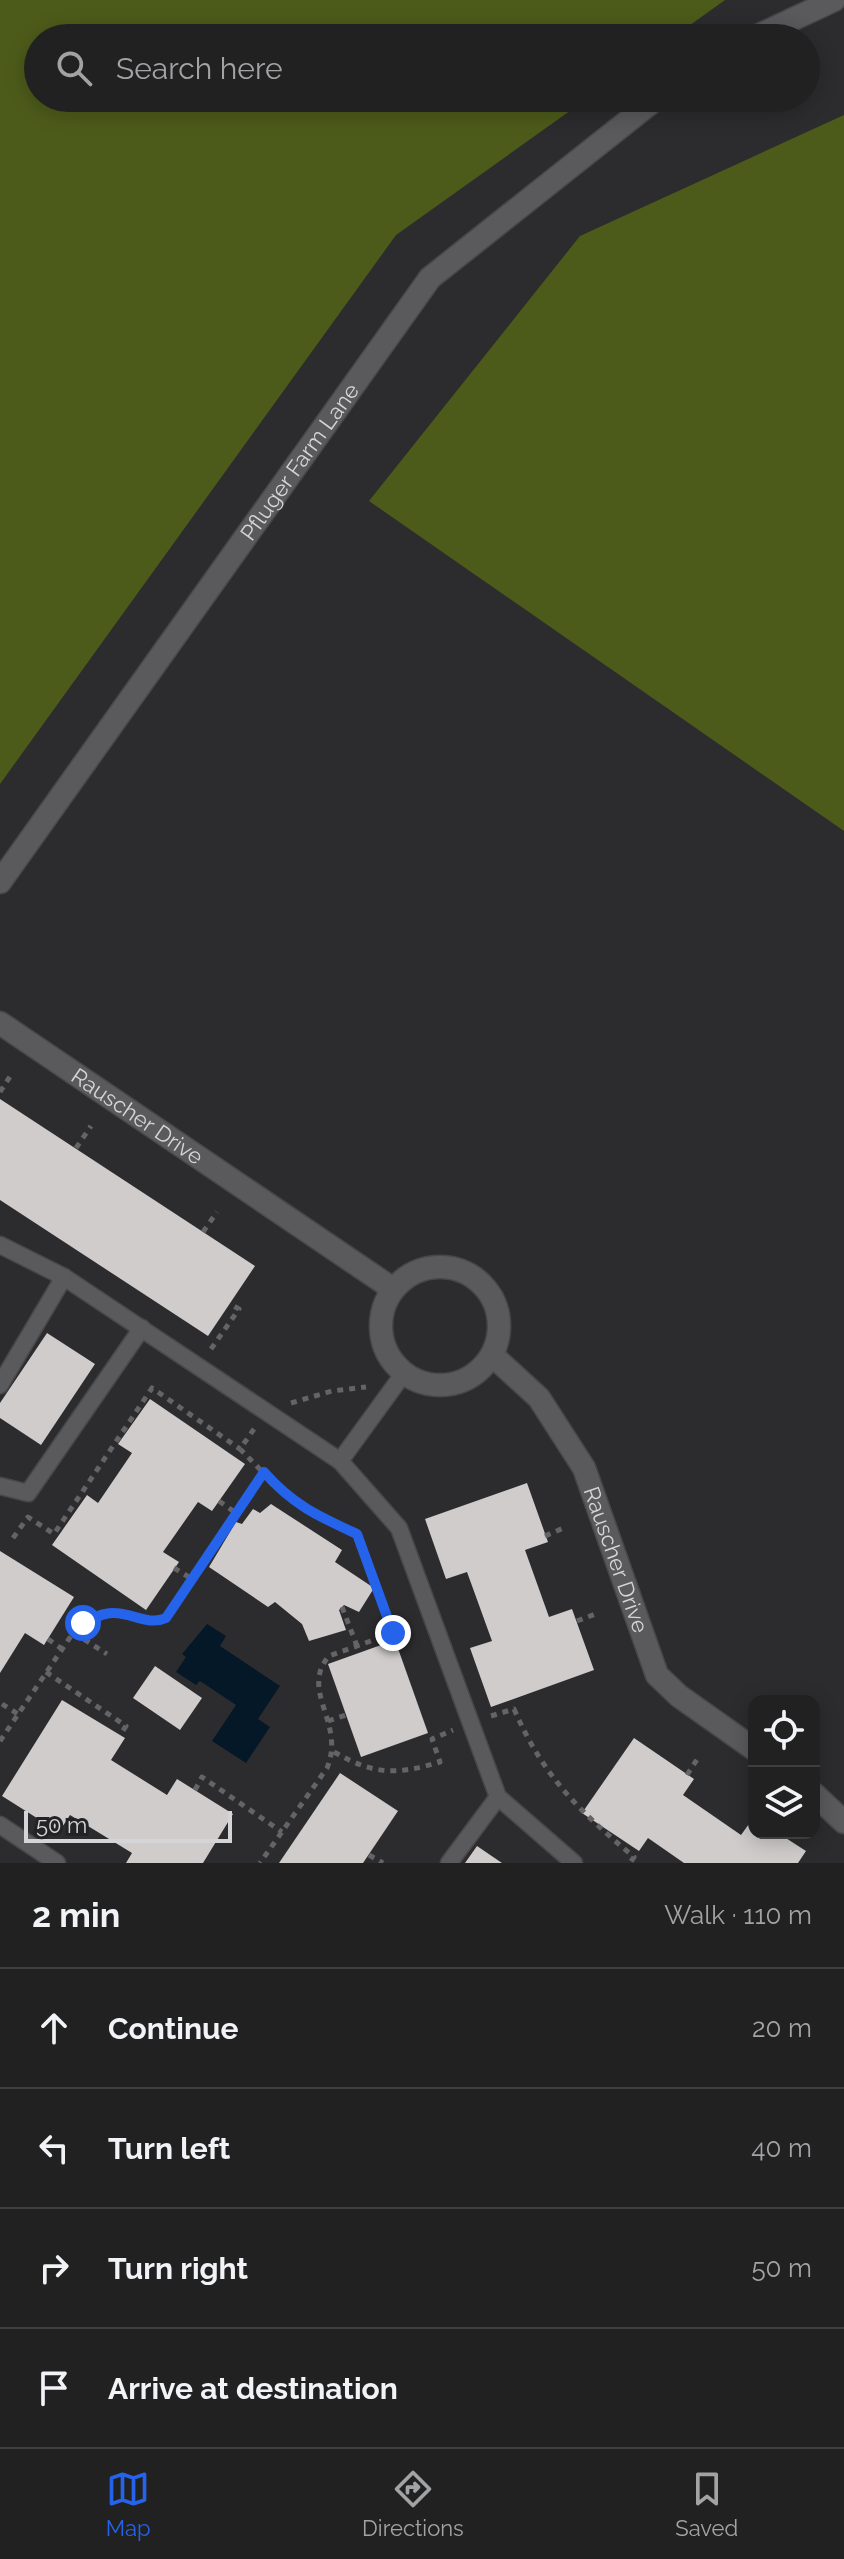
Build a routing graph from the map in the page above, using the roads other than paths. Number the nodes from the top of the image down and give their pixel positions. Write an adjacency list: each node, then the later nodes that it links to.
1 (834, 0): 2 (street)
2 (783, 24)
3 (639, 112): 4 (street, Pfluger Farm Lane)
4 (0, 882)
5 (0, 1023): 8 (street, Rauscher Drive)
6 (0, 1245): 7 (lane)
7 (64, 1277): 9 (lane); 12 (lane)
8 (393, 1289): 10 (street); 11 (street)
9 (142, 1328): 13 (lane); 14 (lane)
10 (492, 1355): 11 (street); 15 (street, Rauscher Drive)
11 (404, 1373): 13 (lane)
12 (0, 1385)
13 (340, 1461): 16 (lane)
14 (0, 1486)
15 (748, 1745)
16 (498, 1797): 21 (lane); 22 (lane)
17 (820, 1800): 18 (street)
18 (844, 1822)
19 (0, 1825): 20 (lane)
20 (57, 1863)
21 (449, 1863)
22 (574, 1863)

